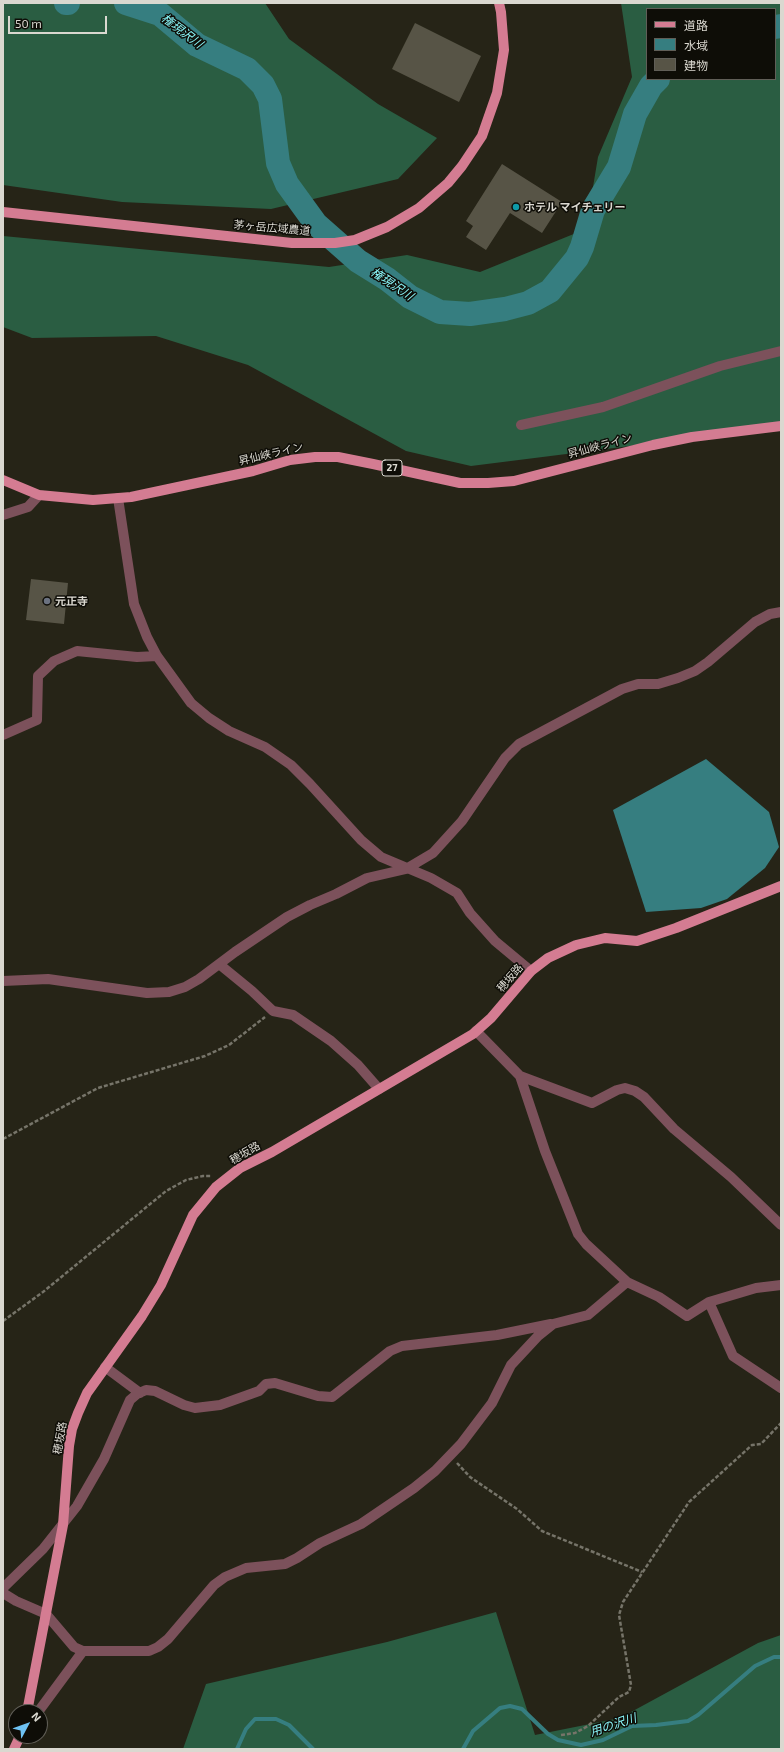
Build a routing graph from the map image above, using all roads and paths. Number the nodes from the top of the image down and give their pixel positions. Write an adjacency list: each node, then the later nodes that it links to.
1 (499, 3): 2 (main road, 茅ヶ岳広域農道)
2 (3, 212)
3 (781, 351): 4 (street)
4 (521, 425)
5 (781, 426): 8 (main road, 昇仙峡ライン / 27)
6 (3, 480): 7 (main road, 昇仙峡ライン / 27)
7 (39, 495): 8 (main road, 昇仙峡ライン / 27); 9 (street)
8 (118, 498): 11 (street)
9 (3, 515)
10 (781, 612): 13 (street)
11 (157, 656): 12 (street); 13 (street)
12 (3, 735)
13 (406, 868): 15 (street); 16 (street)
14 (781, 886): 16 (main road, 穂坂路)
15 (219, 964): 17 (street); 18 (street)
16 (531, 971): 19 (main road, 穂坂路)
17 (3, 981)
18 (273, 1011): 21 (street); 22 (path)
19 (476, 1030): 20 (street); 21 (main road, 穂坂路)
20 (520, 1076): 24 (street); 25 (street)
21 (379, 1089): 23 (main road, 穂坂路)
22 (3, 1139)
23 (229, 1177): 28 (path); 30 (main road, 穂坂路)
24 (781, 1225)
25 (628, 1282): 27 (street); 29 (street)
26 (781, 1285): 27 (street)
27 (709, 1302): 31 (street)
28 (3, 1320)
29 (553, 1324): 32 (street); 34 (street)
30 (105, 1367): 32 (street); 35 (main road, 穂坂路)
31 (781, 1388)
32 (140, 1393): 35 (street)
33 (781, 1422): 36 (path)
34 (450, 1455): 36 (path); 40 (street)
35 (63, 1525): 37 (street); 39 (main road, 穂坂路)
36 (642, 1572): 43 (path)
37 (3, 1588)
38 (3, 1593): 39 (street)
39 (46, 1614): 40 (street); 41 (main road, 穂坂路)
40 (83, 1651): 42 (street)
41 (29, 1704)
42 (44, 1704)
43 (561, 1735)

